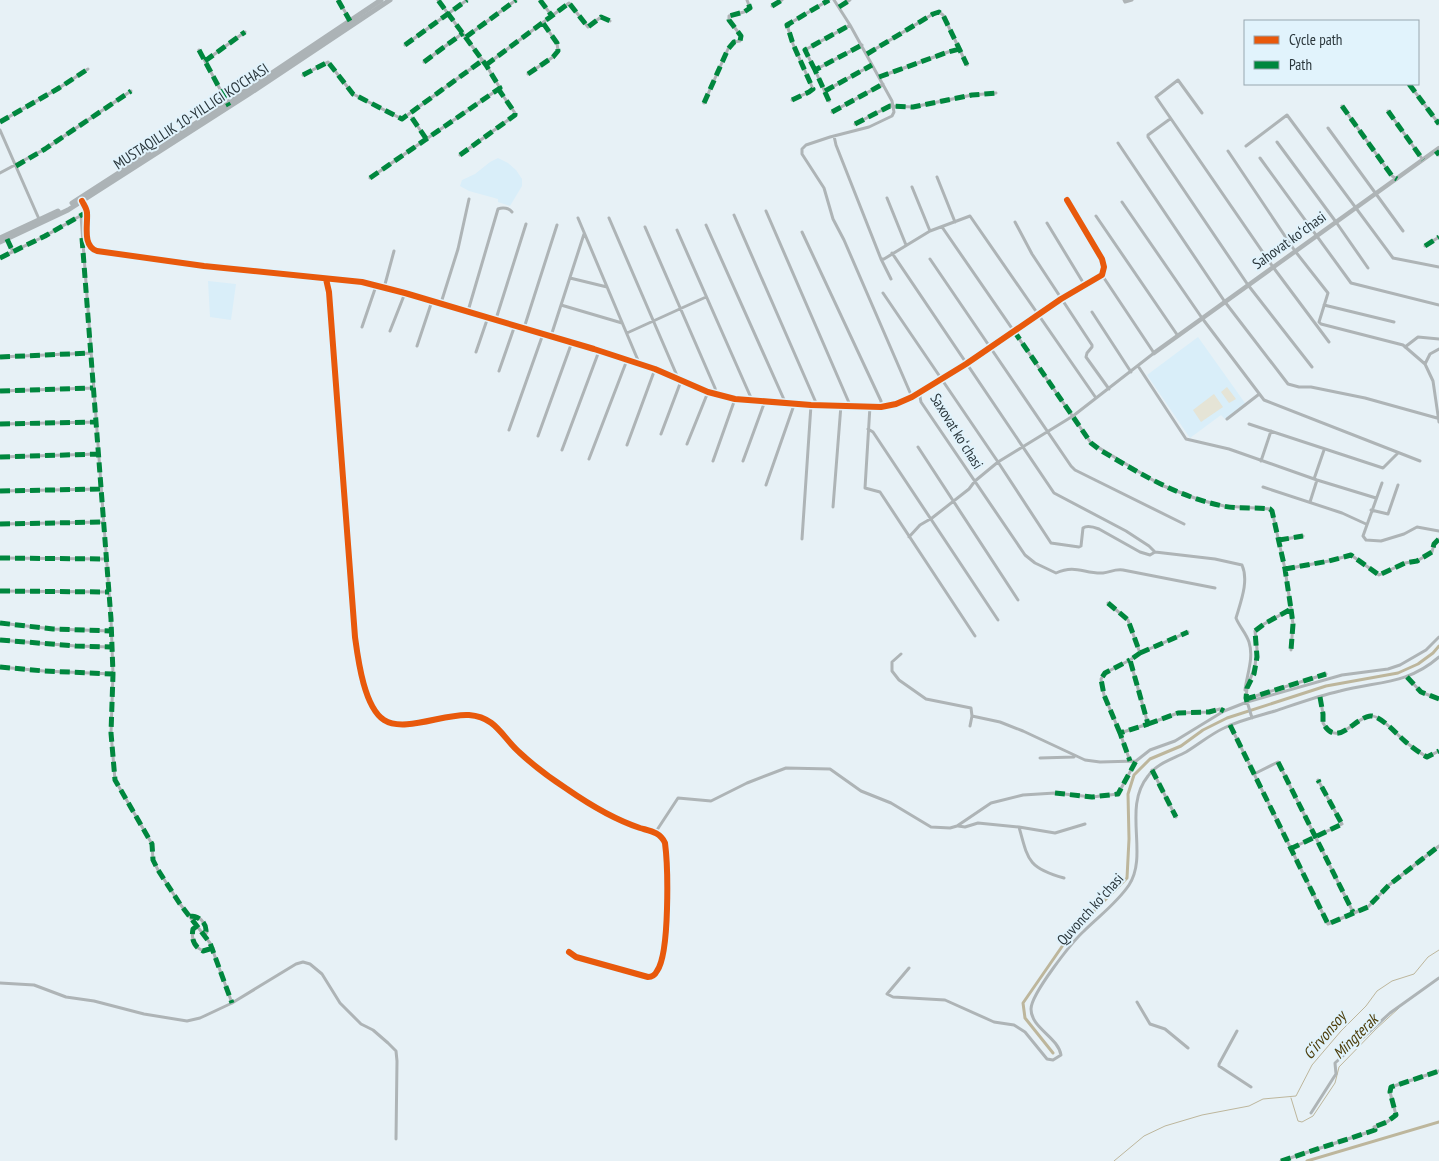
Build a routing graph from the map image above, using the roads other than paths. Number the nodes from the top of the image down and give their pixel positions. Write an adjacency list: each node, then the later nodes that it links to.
1 (338, 0): 19 (street)
2 (381, 0): 19 (main road, MUSTAQILLIK 10-YILLIGI KO'CHASI)
3 (390, 0): 50 (main road, MUSTAQILLIK 10-YILLIGI KO'CHASI)
4 (438, 0): 17 (street)
5 (467, 0): 17 (street)
6 (516, 0): 24 (street)
7 (540, 0): 18 (street)
8 (747, 0): 49 (street)
9 (782, 0): 15 (street)
10 (829, 0): 47 (street)
11 (834, 0): 16 (street)
12 (850, 0): 16 (street)
13 (1124, 0): 14 (street)
14 (1132, 0)
15 (772, 6)
16 (839, 7): 22 (street)
17 (448, 14): 24 (street); 25 (street)
18 (552, 16): 20 (street); 21 (street)
19 (350, 21): 50 (main road, MUSTAQILLIK 10-YILLIGI KO'CHASI)
20 (610, 21)
21 (543, 23): 33 (street); 38 (street)
22 (850, 25): 26 (street); 37 (street)
23 (245, 32): 31 (street)
24 (464, 35): 30 (street); 32 (street)
25 (405, 44)
26 (862, 45): 29 (street); 37 (street)
27 (960, 49): 29 (street); 35 (street); 40 (street)
28 (199, 50): 31 (street)
29 (867, 54): 34 (street)
30 (483, 60): 33 (street); 39 (street)
31 (205, 61): 50 (street)
32 (424, 62)
33 (486, 65): 43 (street)
34 (872, 65): 40 (street); 45 (street)
35 (967, 65)
36 (88, 69): 58 (street)
37 (816, 70): 45 (street)
38 (528, 74)
39 (303, 75)
40 (879, 78): 41 (street)
41 (883, 84): 51 (street); 54 (street)
42 (1410, 85): 60 (street)
43 (499, 90): 64 (street); 70 (street)
44 (131, 91): 73 (street)
45 (825, 91): 48 (street)
46 (996, 93): 51 (street)
47 (792, 100)
48 (830, 102)
49 (704, 103)
50 (228, 105): 83 (main road, MUSTAQILLIK 10-YILLIGI KO'CHASI); 94 (main road, MUSTAQILLIK 10-YILLIGI KO'CHASI)
51 (893, 106): 59 (street); 63 (street)
52 (1342, 106): 77 (street)
53 (1388, 111): 72 (street)
54 (832, 112)
55 (1202, 113): 57 (street)
56 (412, 118): 64 (street)
57 (1170, 118): 125 (street); 132 (street)
58 (0, 122)
59 (855, 124)
60 (1439, 124)
61 (1328, 128): 79 (street)
62 (0, 130): 73 (street)
63 (834, 136): 122 (street); 197 (street)
64 (427, 140): 76 (street)
65 (1278, 142): 98 (street)
66 (1118, 143): 141 (street)
67 (1246, 146): 85 (street)
68 (1228, 151): 118 (street)
69 (1438, 151): 72 (street, Sahovat koʻchasi)
70 (460, 155)
71 (1260, 158): 109 (street)
72 (1423, 160): 77 (street, Sahovat koʻchasi)
73 (16, 166): 74 (street); 94 (street)
74 (0, 173)
75 (937, 177): 95 (street)
76 (370, 178)
77 (1397, 178): 79 (street, Sahovat koʻchasi)
78 (912, 188): 105 (street)
79 (1376, 194): 85 (street, Sahovat koʻchasi); 106 (street)
80 (887, 198): 115 (street)
81 (469, 199): 142 (street)
82 (1067, 200): 127 (street)
83 (82, 201): 86 (street); 112 (main road, MUSTAQILLIK 10-YILLIGI KO'CHASI)
84 (1122, 202): 151 (street)
85 (1356, 208): 98 (street, Sahovat koʻchasi); 124 (street)
86 (87, 212): 90 (street); 129 (street)
87 (512, 212): 147 (street)
88 (766, 212): 207 (street)
89 (734, 215): 205 (street)
90 (81, 216): 119 (street); 174 (street)
91 (1096, 216): 164 (street)
92 (578, 218): 108 (street)
93 (609, 218): 153 (street)
94 (39, 219): 111 (main road, MUSTAQILLIK 10-YILLIGI KO'CHASI)
95 (955, 222): 102 (street); 149 (street)
96 (1015, 222): 139 (street)
97 (1047, 222): 131 (street)
98 (1336, 222): 109 (street, Sahovat koʻchasi); 126 (street)
99 (526, 224): 152 (street)
100 (557, 225): 158 (street)
101 (706, 225): 202 (street)
102 (942, 227): 105 (street); 160 (street)
103 (645, 228): 146 (street)
104 (677, 230): 138 (street)
105 (930, 231): 115 (street)
106 (1403, 231)
107 (802, 232): 209 (street)
108 (584, 234): 128 (street); 134 (street)
109 (1316, 236): 118 (street, Sahovat koʻchasi); 145 (street)
110 (1439, 237): 114 (street); 116 (street)
111 (0, 238)
112 (8, 241): 113 (main road, MUSTAQILLIK 10-YILLIGI KO'CHASI); 119 (street)
113 (0, 242)
114 (1439, 242)
115 (906, 245): 120 (street)
116 (1425, 246)
117 (394, 251): 135 (street)
118 (1295, 251): 125 (street, Sahovat koʻchasi); 144 (street)
119 (13, 252): 121 (street)
120 (892, 253): 122 (street); 178 (street)
121 (0, 258)
122 (881, 259): 130 (street)
123 (930, 259): 170 (street)
124 (1439, 266)
125 (1273, 267): 132 (street, Sahovat koʻchasi); 167 (street)
126 (1368, 268)
127 (1102, 275): 131 (street); 175 (street)
128 (570, 278): 134 (street); 143 (street)
129 (326, 279): 133 (street); 310 (street)
130 (890, 279)
131 (1084, 284): 139 (street)
132 (1248, 285): 141 (street, Sahovat koʻchasi); 182 (street)
133 (376, 286): 135 (street); 157 (street)
134 (607, 287): 155 (street)
135 (384, 288): 136 (street)
136 (405, 293): 140 (street); 159 (street)
137 (883, 293): 186 (street, Saxovat koʻchasi)
138 (706, 297): 146 (street); 200 (street)
139 (1061, 298): 149 (street); 191 (street)
140 (432, 300): 142 (street); 168 (street)
141 (1225, 302): 151 (street, Sahovat koʻchasi); 212 (street)
142 (441, 303): 147 (street)
143 (561, 305): 155 (street); 163 (street)
144 (1324, 305): 154 (street); 169 (street)
145 (1439, 305)
146 (681, 309): 153 (street); 195 (street)
147 (468, 311): 150 (street)
148 (1092, 312): 185 (street)
149 (1038, 314): 160 (street); 198 (street)
150 (488, 317): 152 (street); 173 (street)
151 (1202, 318): 164 (street, Sahovat koʻchasi); 196 (street)
152 (496, 319): 156 (street)
153 (653, 321): 162 (street); 187 (street)
154 (1394, 322)
155 (622, 323): 162 (street)
156 (515, 325): 158 (street); 184 (street)
157 (362, 327)
158 (524, 328): 161 (street)
159 (390, 331)
160 (1014, 331): 170 (street); 210 (street)
161 (543, 333): 163 (street); 217 (street)
162 (627, 333): 180 (street)
163 (552, 336): 166 (street)
164 (1178, 336): 175 (street, Sahovat koʻchasi)
165 (1439, 339): 169 (street)
166 (572, 342): 172 (street); 221 (street)
167 (1329, 342)
168 (417, 346)
169 (1405, 347): 179 (street)
170 (990, 348): 178 (street); 219 (street)
171 (1439, 349): 179 (street)
172 (599, 351): 177 (street); 226 (street)
173 (476, 352)
174 (90, 353): 176 (street); 190 (street)
175 (1154, 353): 181 (street)
176 (0, 357)
177 (627, 360): 180 (street); 231 (street)
178 (966, 364): 186 (street); 224 (street)
179 (1425, 364): 188 (street)
180 (640, 365): 183 (street)
181 (1138, 366): 185 (street); 234 (street)
182 (1312, 367)
183 (655, 370): 187 (street); 223 (street)
184 (499, 371)
185 (1130, 372): 191 (street)
186 (942, 379): 194 (street); 236 (street, Saxovat koʻchasi)
187 (680, 380): 193 (street); 220 (street)
188 (1433, 381): 189 (street); 212 (street)
189 (1439, 385)
190 (93, 388): 192 (street); 213 (street)
191 (1109, 389): 198 (street)
192 (0, 391)
193 (708, 392): 195 (street); 222 (street)
194 (921, 392): 197 (street); 238 (street, Saxovat koʻchasi)
195 (716, 394): 199 (street)
196 (1258, 395): 211 (street); 228 (street)
197 (912, 397): 209 (street)
198 (1096, 398): 210 (street)
199 (735, 399): 200 (street); 232 (street)
200 (752, 400): 201 (street)
201 (765, 401): 202 (street); 233 (street)
202 (786, 404): 203 (street)
203 (794, 405): 204 (street); 240 (street)
204 (811, 405): 205 (street); 258 (street)
205 (817, 405): 206 (street)
206 (841, 405): 207 (street); 248 (street)
207 (850, 405): 208 (street)
208 (870, 406): 209 (street); 216 (street)
209 (881, 407)
210 (1072, 416): 219 (street); 260 (street)
211 (1227, 419)
212 (1438, 420)
213 (96, 422): 214 (street); 229 (street)
214 (0, 424)
215 (1249, 424): 218 (street)
216 (868, 429): 250 (street); 257 (street)
217 (509, 430)
218 (1271, 431): 227 (street); 234 (street)
219 (1048, 432): 224 (street); 253 (street)
220 (661, 434)
221 (538, 436)
222 (687, 444)
223 (627, 445)
224 (1023, 447): 236 (street); 261 (street)
225 (918, 448): 246 (street)
226 (562, 450)
227 (1324, 450): 228 (street); 237 (street)
228 (1398, 453): 235 (street)
229 (98, 454): 230 (street); 243 (street)
230 (0, 457)
231 (589, 459)
232 (712, 461)
233 (743, 461)
234 (1261, 461): 237 (street)
235 (1420, 461)
236 (998, 462): 238 (street); 261 (street, Saxovat koʻchasi)
237 (1316, 480): 245 (street); 247 (street)
238 (975, 481): 246 (street); 265 (street, Saxovat koʻchasi)
239 (1382, 483): 245 (street)
240 (766, 485)
241 (1398, 485): 249 (street)
242 (1262, 487): 247 (street)
243 (101, 490): 244 (street); 251 (street)
244 (0, 491)
245 (1376, 498): 249 (street)
246 (954, 501): 250 (street); 268 (street)
247 (1310, 502): 254 (street)
248 (833, 507)
249 (1371, 510): 254 (street)
250 (932, 518): 257 (street); 271 (street)
251 (104, 522): 252 (street); 263 (street)
252 (0, 524)
253 (1184, 524)
254 (1366, 524): 255 (street)
255 (1439, 531)
256 (1303, 536): 260 (street)
257 (909, 537): 275 (street)
258 (802, 539)
259 (1439, 539): 264 (street)
260 (1279, 540): 264 (street)
261 (1155, 552): 290 (street)
262 (0, 558): 263 (street)
263 (106, 559): 267 (street)
264 (1285, 568): 270 (street)
265 (1216, 588)
266 (0, 591): 267 (street)
267 (109, 592): 273 (street)
268 (1018, 600)
269 (1108, 603): 280 (street)
270 (1291, 609): 279 (street); 290 (street)
271 (998, 620)
272 (0, 623): 273 (street)
273 (111, 631): 278 (street)
274 (1188, 632): 280 (street)
275 (975, 636)
276 (1439, 637): 290 (street)
277 (0, 640): 278 (street)
278 (111, 647): 285 (street)
279 (1291, 650)
280 (1140, 653): 283 (street)
281 (901, 654): 292 (street)
282 (1439, 657): 287 (street, Quvonch koʻchasi)
283 (1130, 660): 294 (street); 297 (street)
284 (0, 667): 285 (street)
285 (113, 674): 316 (street)
286 (1326, 674): 290 (street)
287 (1407, 677): 288 (street, Quvonch koʻchasi); 289 (street)
288 (1320, 697): 293 (street, Quvonch koʻchasi); 298 (street)
289 (1439, 699)
290 (1246, 700): 291 (street); 293 (street)
291 (1224, 711): 294 (street); 302 (street)
292 (972, 716): 296 (street); 299 (street)
293 (1252, 718): 295 (street, Quvonch koʻchasi)
294 (1148, 724): 297 (street)
295 (1230, 725): 303 (street, Quvonch koʻchasi); 304 (street)
296 (970, 726)
297 (1120, 733): 301 (street)
298 (1439, 751)
299 (1077, 757): 300 (street); 301 (street)
300 (1040, 758)
301 (1130, 761): 302 (street)
302 (1136, 761): 308 (street)
303 (1152, 770): 306 (street); 321 (street, Quvonch koʻchasi)
304 (1254, 774): 311 (street); 313 (street)
305 (1318, 780): 311 (street)
306 (1176, 817)
307 (1085, 824): 309 (street)
308 (957, 826): 309 (street); 310 (street)
309 (1018, 826): 314 (street)
310 (655, 833): 320 (street)
311 (1316, 838): 313 (street); 315 (street)
312 (1439, 846): 315 (street)
313 (1290, 849): 315 (street)
314 (1064, 878)
315 (1353, 912)
316 (190, 916): 317 (street); 318 (street)
317 (197, 926): 318 (street); 319 (street)
318 (205, 936): 319 (street)
319 (213, 948): 324 (street)
320 (570, 952)
321 (909, 968)
322 (1439, 978): 330 (street)
323 (0, 983): 324 (street)
324 (232, 1002): 331 (street)
325 (1137, 1002): 327 (street)
326 (1237, 1031): 329 (street)
327 (1188, 1048)
328 (1439, 1071): 332 (street)
329 (1251, 1087)
330 (1311, 1113)
331 (396, 1139)
332 (1281, 1161)

